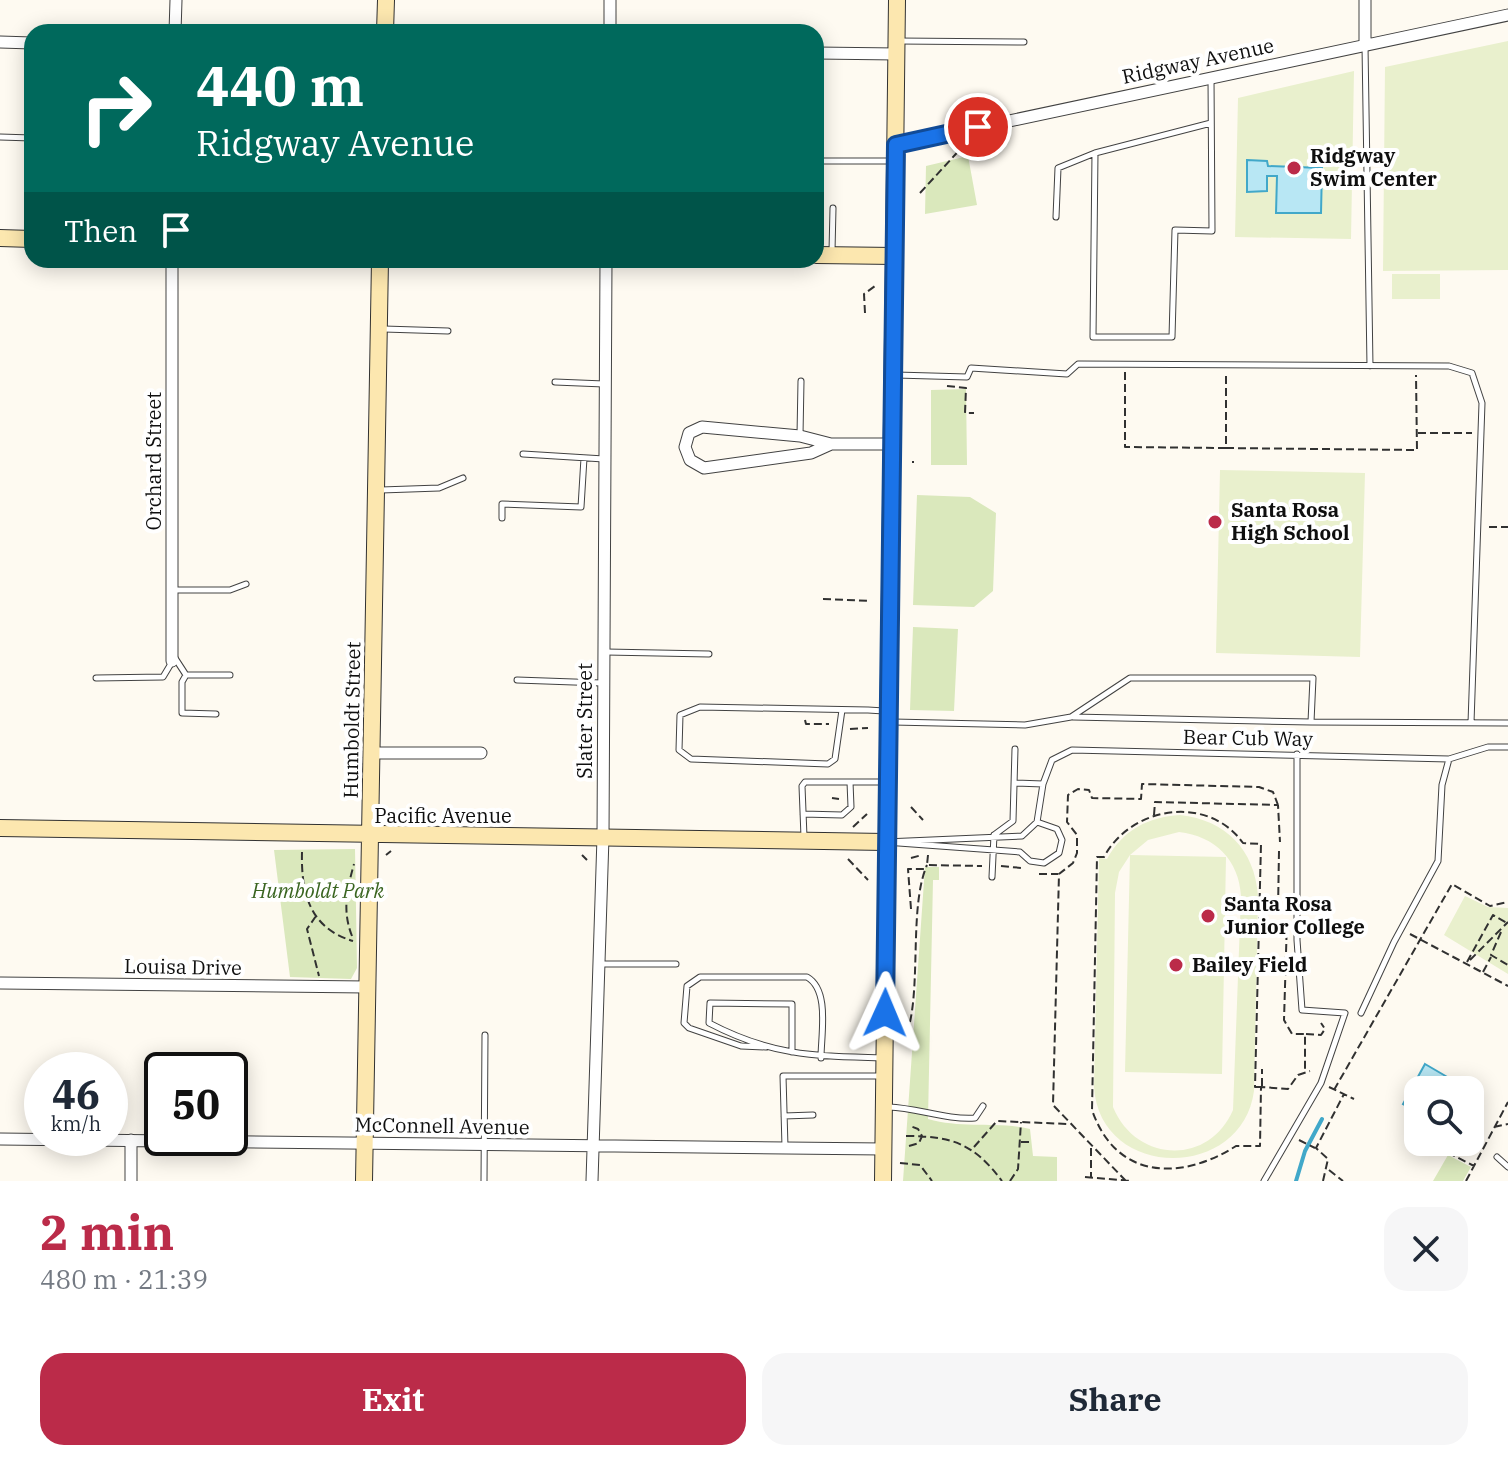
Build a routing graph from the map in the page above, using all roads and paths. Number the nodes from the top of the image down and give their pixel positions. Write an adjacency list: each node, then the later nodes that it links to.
1 (176, 0): 7 (street)
2 (386, 0): 8 (street)
3 (610, 0): 9 (street)
4 (897, 0): 14 (street)
5 (1365, 0): 13 (street)
6 (1508, 15): 13 (street, Ridgway Avenue)
7 (175, 24)
8 (385, 24)
9 (610, 24)
10 (0, 42): 12 (street)
11 (1024, 42): 14 (lane)
12 (24, 43)
13 (1365, 45): 16 (street, Ridgway Avenue); 40 (lane)
14 (897, 48): 15 (street); 21 (street)
15 (824, 53)
16 (1211, 77): 17 (lane); 21 (street, Ridgway Avenue)
17 (1211, 123): 22 (lane); 22 (lane)
18 (0, 137): 19 (lane)
19 (24, 138)
20 (965, 144): 24 (path)
21 (896, 153): 23 (lane); 30 (street)
22 (1095, 153): 26 (lane)
23 (824, 160)
24 (920, 193)
25 (833, 208): 29 (lane)
26 (1056, 217)
27 (0, 238): 28 (street)
28 (24, 239)
29 (824, 256): 30 (street)
30 (895, 256): 42 (street)
31 (172, 268): 63 (street, Orchard Street)
32 (380, 268): 36 (street, Humboldt Street)
33 (606, 268): 45 (street, Slater Street)
34 (875, 286): 35 (path)
35 (865, 313)
36 (379, 329): 37 (lane); 58 (street, Humboldt Street)
37 (448, 331)
38 (1125, 364): 39 (lane); 42 (lane); 53 (path)
39 (1226, 365): 40 (lane); 53 (path)
40 (1370, 366): 41 (lane)
41 (1416, 366): 48 (path); 49 (lane)
42 (894, 375): 52 (street)
43 (801, 381): 50 (lane)
44 (555, 382): 45 (lane)
45 (605, 384): 56 (street, Slater Street)
46 (944, 384): 47 (path)
47 (974, 413)
48 (1417, 433): 49 (path); 53 (path)
49 (1481, 434): 60 (lane)
50 (800, 436): 51 (street); 51 (street)
51 (831, 444): 52 (street)
52 (893, 444): 76 (street)
53 (1226, 448)
54 (523, 454): 55 (lane)
55 (584, 458): 56 (lane); 59 (lane)
56 (605, 459): 66 (street, Slater Street)
57 (463, 478): 58 (lane)
58 (376, 490): 87 (street, Humboldt Street)
59 (502, 518)
60 (1479, 526): 61 (path); 80 (lane)
61 (1508, 527)
62 (246, 584): 63 (lane)
63 (172, 589): 68 (street, Orchard Street)
64 (823, 599): 65 (path)
65 (870, 601)
66 (603, 652): 67 (lane); 73 (street, Slater Street)
67 (709, 654)
68 (172, 658): 69 (lane); 71 (lane)
69 (186, 675): 70 (lane); 75 (lane)
70 (230, 675)
71 (96, 678)
72 (517, 680): 73 (lane)
73 (603, 683): 113 (street, Slater Street)
74 (842, 710): 74 (lane); 76 (lane)
75 (216, 714)
76 (888, 716): 77 (lane); 92 (street)
77 (1071, 717): 79 (lane); 79 (lane)
78 (805, 720): 82 (path)
79 (1311, 722): 80 (lane)
80 (1471, 723): 81 (lane)
81 (1508, 723)
82 (830, 724)
83 (868, 728): 84 (path)
84 (850, 729)
85 (1508, 747): 90 (lane, Bear Cub Way)
86 (1015, 749): 93 (lane)
87 (371, 753): 88 (street); 112 (street, Humboldt Street)
88 (481, 753)
89 (1297, 754): 90 (lane, Bear Cub Way); 94 (lane, Bear Cub Way); 165 (lane)
90 (1449, 759): 152 (lane)
91 (850, 782): 92 (lane); 100 (lane); 100 (lane)
92 (887, 782): 115 (street)
93 (1014, 783): 94 (lane); 111 (lane)
94 (1043, 784): 107 (lane, Bear Cub Way)
95 (832, 798): 96 (path)
96 (839, 799)
97 (1278, 805): 102 (path); 116 (path); 132 (path)
98 (911, 807): 105 (path)
99 (389, 812): 104 (path)
100 (803, 814): 114 (lane)
101 (867, 814): 106 (path)
102 (1154, 815): 166 (path); 166 (path)
103 (854, 817): 106 (path)
104 (403, 820)
105 (923, 820)
106 (858, 821): 108 (path); 109 (path)
107 (1037, 822): 111 (lane); 118 (lane)
108 (863, 826)
109 (852, 827)
110 (0, 828): 112 (street, Pacific Avenue)
111 (994, 835): 115 (lane); 118 (lane)
112 (371, 836): 113 (street, Pacific Avenue); 151 (street, Humboldt Street)
113 (603, 837): 114 (street, Pacific Avenue); 144 (street, Slater Street)
114 (804, 842): 115 (street, Pacific Avenue)
115 (885, 842): 118 (lane); 160 (street)
116 (1280, 842)
117 (391, 851): 121 (path)
118 (993, 851): 133 (lane)
119 (1279, 851): 155 (path)
120 (302, 852): 137 (path)
121 (386, 855)
122 (582, 855): 125 (path)
123 (911, 858): 129 (path)
124 (848, 859): 134 (path)
125 (587, 860)
126 (360, 861): 137 (path)
127 (982, 866): 129 (path)
128 (1000, 866): 130 (path)
129 (926, 867): 135 (path); 135 (path)
130 (1022, 868)
131 (1039, 874): 132 (path)
132 (1059, 874): 176 (path)
133 (992, 877)
134 (868, 880)
135 (919, 898): 153 (path)
136 (1508, 902): 141 (path)
137 (317, 915): 150 (path)
138 (1508, 923): 139 (path); 143 (path)
139 (1502, 931): 142 (path); 143 (path)
140 (1417, 937): 141 (path)
141 (1422, 939): 143 (path); 167 (path)
142 (1491, 955): 146 (path); 147 (path)
143 (1466, 963): 147 (path)
144 (599, 964): 145 (lane); 189 (street, Slater Street)
145 (676, 964)
146 (1508, 965)
147 (1483, 972): 149 (path)
148 (0, 983): 150 (street, Louisa Drive)
149 (1508, 986)
150 (318, 987): 151 (street, Louisa Drive)
151 (366, 987): 186 (street, Humboldt Street)
152 (1361, 1013)
153 (910, 1022)
154 (1321, 1023): 155 (path)
155 (1305, 1034): 163 (path)
156 (485, 1035): 188 (lane)
157 (766, 1047): 158 (lane); 158 (lane); 159 (lane)
158 (792, 1052): 159 (lane)
159 (821, 1058): 160 (lane)
160 (884, 1058): 164 (street)
161 (1262, 1069): 166 (path)
162 (1310, 1071): 163 (path)
163 (1305, 1073): 166 (path)
164 (884, 1076): 171 (street); 174 (lane)
165 (1323, 1084): 167 (path); 213 (lane)
166 (1261, 1087)
167 (1334, 1090): 168 (path)
168 (1344, 1094): 169 (path); 194 (path)
169 (1354, 1099)
170 (1508, 1102): 179 (path)
171 (883, 1106): 172 (lane); 195 (street)
172 (983, 1106)
173 (813, 1115): 174 (lane)
174 (784, 1116): 192 (lane)
175 (1021, 1122): 176 (path); 184 (path); 193 (path)
176 (1070, 1124): 191 (path)
177 (1508, 1124): 179 (path)
178 (910, 1126): 181 (path)
179 (1494, 1127): 198 (path)
180 (906, 1136): 181 (path)
181 (922, 1136): 190 (path); 193 (path)
182 (0, 1139): 183 (street, McConnell Avenue)
183 (131, 1140): 186 (street, McConnell Avenue); 205 (street)
184 (1021, 1142): 185 (path); 212 (path)
185 (1031, 1142)
186 (365, 1143): 188 (street, McConnell Avenue); 206 (street, Humboldt Street)
187 (1304, 1143): 194 (path)
188 (485, 1144): 189 (street, McConnell Avenue); 207 (lane)
189 (593, 1146): 192 (street, McConnell Avenue); 208 (street, Slater Street)
190 (909, 1146)
191 (1091, 1147): 202 (path); 203 (path)
192 (785, 1148): 195 (street, McConnell Avenue)
193 (973, 1148): 211 (path)
194 (1316, 1148): 200 (path)
195 (883, 1155): 209 (street); 210 (path)
196 (1455, 1156): 198 (path)
197 (1497, 1157): 199 (lane)
198 (1475, 1166): 204 (path)
199 (1508, 1167)
200 (1328, 1169): 214 (path); 215 (path)
201 (1085, 1177): 202 (path)
202 (1091, 1177): 203 (path)
203 (1128, 1180)
204 (1467, 1180): 216 (path)
205 (131, 1181)
206 (364, 1181)
207 (484, 1181)
208 (592, 1181)
209 (883, 1181)
210 (932, 1181)
211 (1002, 1181)
212 (1010, 1181)
213 (1264, 1181)
214 (1323, 1181)
215 (1343, 1181)
216 (1473, 1181)

